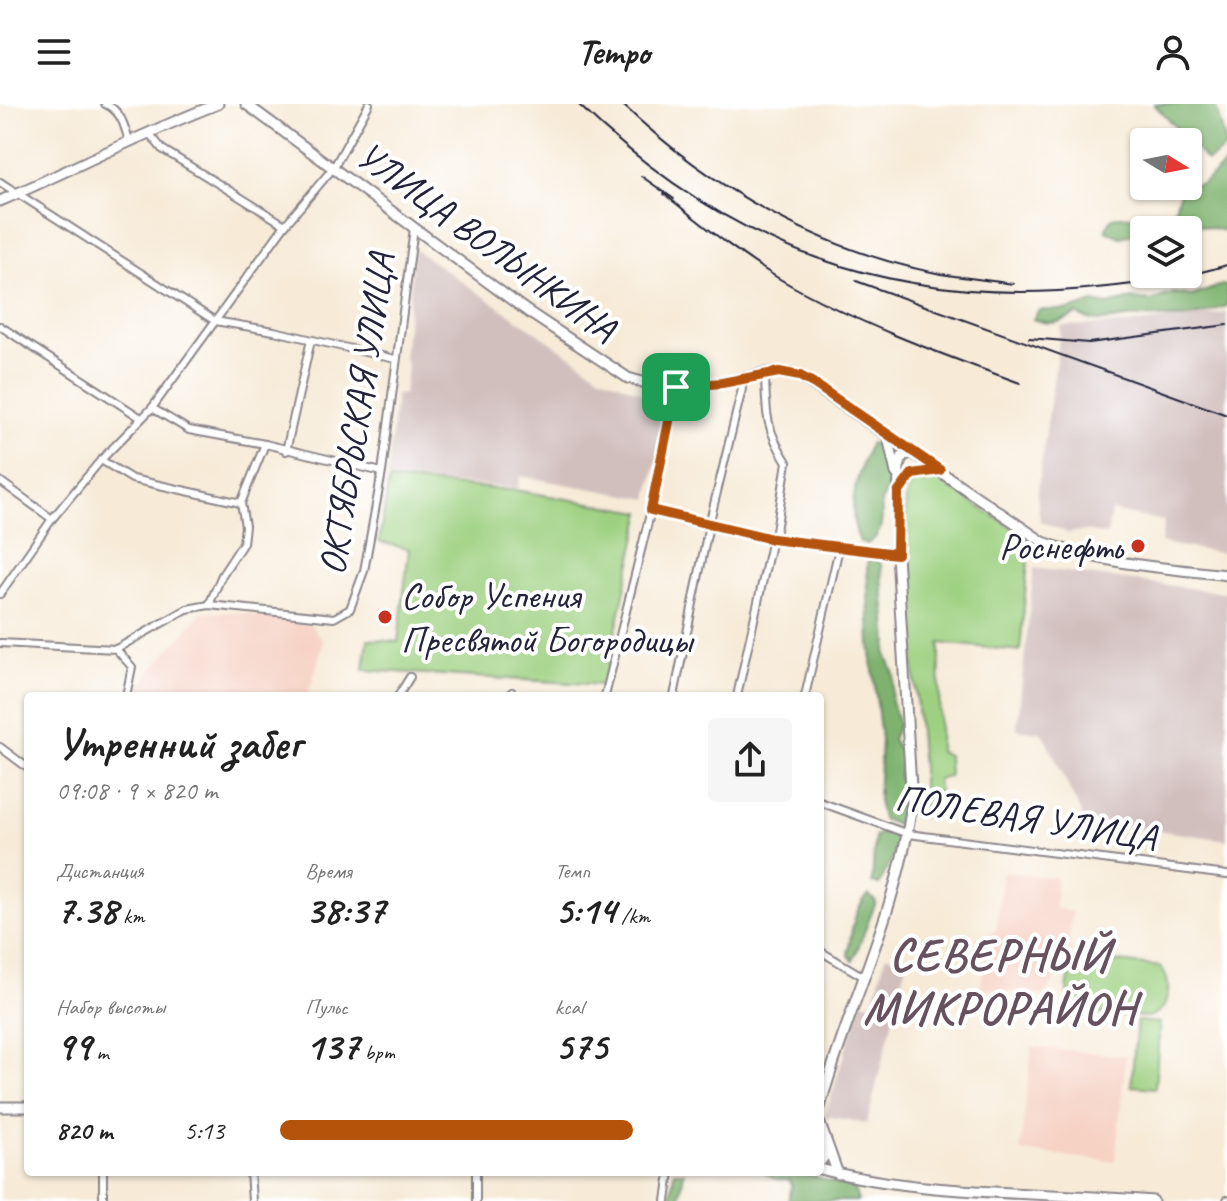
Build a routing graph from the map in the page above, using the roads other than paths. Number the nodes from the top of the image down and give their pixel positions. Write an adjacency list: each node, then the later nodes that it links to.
1 (105, 104): 6 (street)
2 (218, 104): 5 (street)
3 (246, 104): 7 (street, УЛИЦА ВОЛЫНКИНА)
4 (369, 104): 7 (street)
5 (149, 133): 6 (street); 11 (street)
6 (130, 143): 9 (street)
7 (334, 167): 11 (street); 12 (street, УЛИЦА ВОЛЫНКИНА)
8 (0, 182): 9 (street)
9 (18, 193): 10 (street); 13 (street)
10 (0, 201)
11 (285, 225): 13 (street)
12 (414, 228): 16 (street, ОКТЯБРЬСКАЯ УЛИЦА); 19 (street, УЛИЦА ВОЛЫНКИНА)
13 (215, 321): 15 (street); 20 (street)
14 (0, 326): 21 (street)
15 (311, 340): 16 (street); 24 (street)
16 (395, 359): 28 (street, ОКТЯБРЬСКАЯ УЛИЦА)
17 (765, 373): 18 (street, УЛИЦА ВОЛЫНКИНА); 22 (street, УЛИЦА ВОЛЫНКИНА); 36 (street)
18 (740, 378): 19 (street, УЛИЦА ВОЛЫНКИНА); 35 (street)
19 (676, 387): 33 (street)
20 (152, 408): 21 (street); 23 (street)
21 (141, 418): 26 (street)
22 (887, 435): 25 (street, УЛИЦА ВОЛЫНКИНА); 31 (street)
23 (265, 444): 24 (street); 32 (street)
24 (286, 451): 28 (street)
25 (915, 454): 27 (street, УЛИЦА ВОЛЫНКИНА); 29 (street); 31 (street)
26 (101, 460): 32 (street); 34 (street)
27 (940, 470): 29 (street); 39 (street, УЛИЦА ВОЛЫНКИНА)
28 (382, 472): 41 (street, ОКТЯБРЬСКАЯ УЛИЦА)
29 (912, 474): 31 (street)
30 (0, 481): 34 (street)
31 (898, 493): 38 (street)
32 (241, 503): 41 (street)
33 (651, 510): 35 (street); 47 (street)
34 (52, 519): 40 (street)
35 (709, 525): 36 (street); 48 (street)
36 (772, 539): 37 (street); 49 (street)
37 (839, 548): 38 (street); 50 (street)
38 (897, 554): 54 (street)
39 (1227, 575)
40 (0, 594)
41 (209, 605): 43 (street)
42 (0, 643): 43 (street)
43 (116, 649): 45 (street)
44 (410, 677): 46 (street)
45 (127, 692)
46 (401, 692)
47 (606, 692)
48 (675, 692)
49 (738, 692)
50 (806, 692)
51 (0, 747): 52 (street)
52 (24, 765)
53 (824, 803): 54 (street, ПОЛЕВАЯ УЛИЦА)
54 (908, 834): 55 (street, ПОЛЕВАЯ УЛИЦА); 57 (street)
55 (1227, 875)
56 (824, 953): 57 (street)
57 (864, 977): 58 (street)
58 (824, 1093)
59 (0, 1107): 60 (street)
60 (24, 1107)
61 (824, 1136): 62 (street)
62 (825, 1139): 63 (street); 65 (street)
63 (824, 1153)
64 (824, 1170): 65 (street)
65 (838, 1174): 74 (street)
66 (103, 1176): 70 (street)
67 (250, 1176): 71 (street)
68 (476, 1176): 72 (street)
69 (669, 1176): 73 (street)
70 (103, 1201)
71 (252, 1201)
72 (476, 1201)
73 (666, 1201)
74 (1153, 1201)

